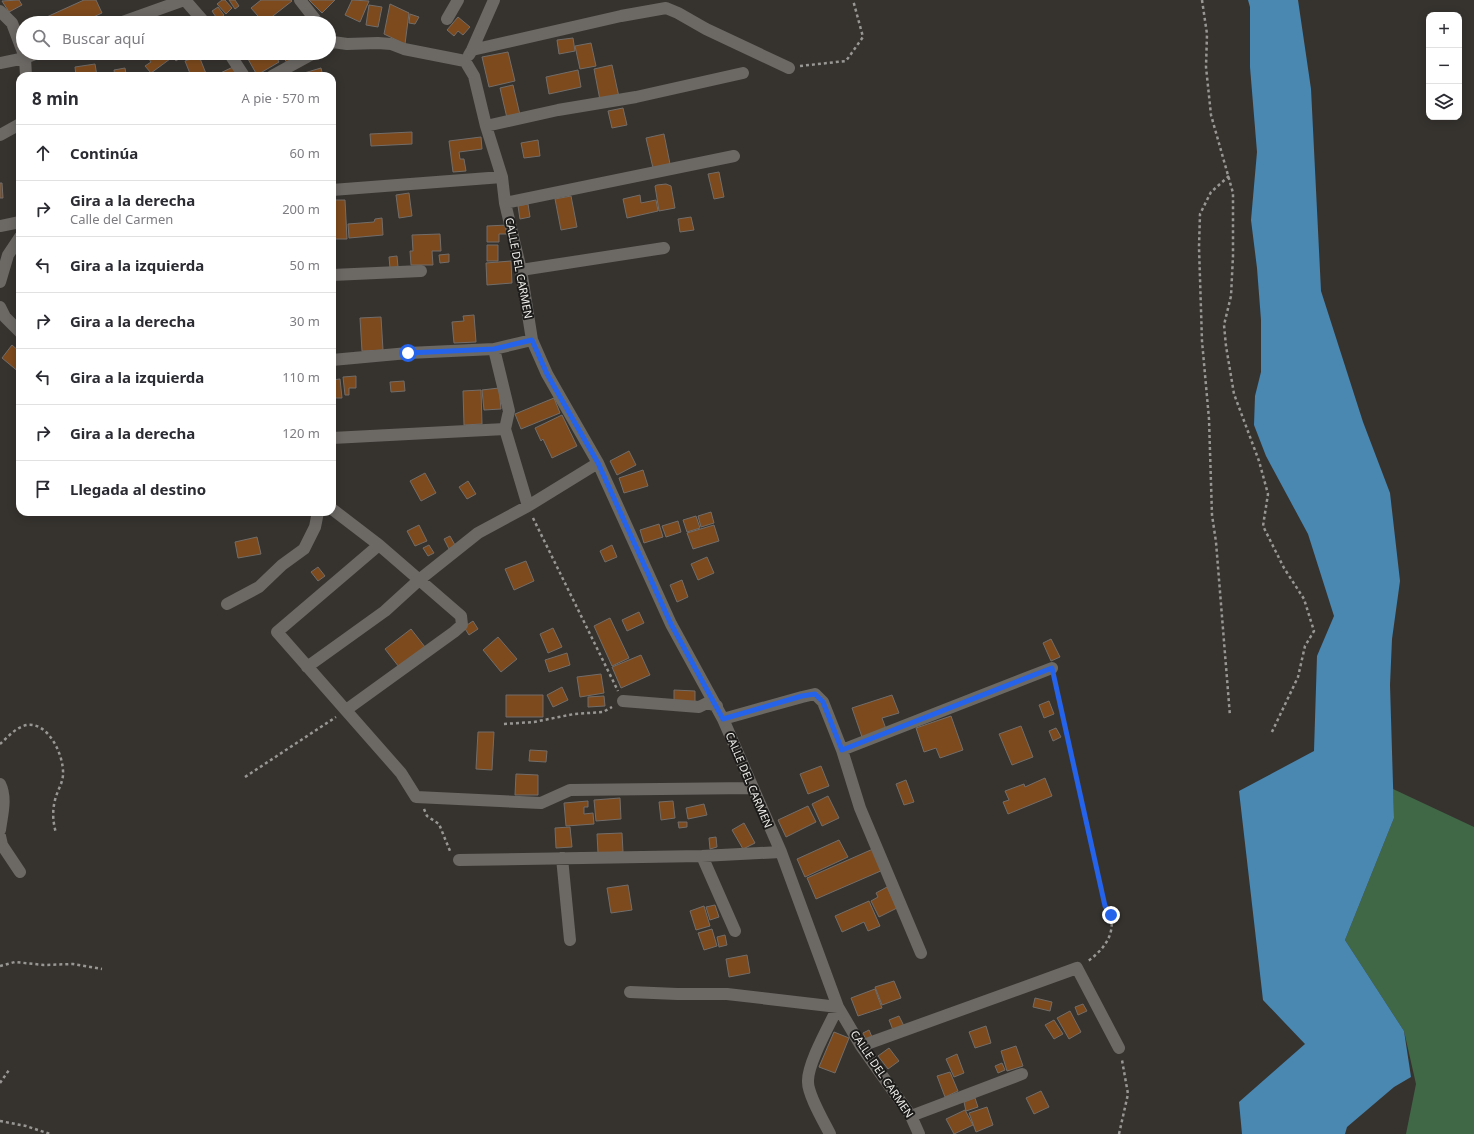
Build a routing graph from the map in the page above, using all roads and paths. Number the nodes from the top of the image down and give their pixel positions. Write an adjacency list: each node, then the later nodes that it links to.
1 (184, 0): 8 (street); 9 (street)
2 (300, 0): 10 (street)
3 (458, 0): 11 (street)
4 (494, 0): 14 (street)
5 (853, 0): 21 (path)
6 (1202, 0): 30 (path)
7 (0, 11): 12 (street)
8 (139, 16)
9 (199, 16)
10 (313, 16)
11 (447, 19)
12 (16, 33)
13 (336, 42): 19 (street)
14 (472, 50): 19 (street); 21 (street)
15 (16, 57): 20 (street)
16 (25, 60): 22 (street)
17 (234, 60): 23 (street)
18 (301, 60): 24 (street)
19 (465, 61): 27 (street, CALLE DEL CARMEN)
20 (0, 63)
21 (789, 68)
22 (26, 72)
23 (241, 72)
24 (279, 72)
25 (743, 74): 27 (street)
26 (16, 126): 28 (street)
27 (486, 126): 31 (street, CALLE DEL CARMEN)
28 (0, 135)
29 (734, 156): 33 (street)
30 (1229, 176): 61 (path); 64 (path)
31 (502, 177): 32 (street); 33 (street, CALLE DEL CARMEN)
32 (336, 190)
33 (505, 203): 38 (street, CALLE DEL CARMEN)
34 (16, 223): 35 (street)
35 (0, 226)
36 (16, 247): 41 (street)
37 (664, 248): 38 (street)
38 (521, 270): 44 (street, CALLE DEL CARMEN)
39 (422, 271): 40 (street)
40 (336, 275)
41 (0, 282)
42 (0, 307): 43 (street)
43 (16, 328)
44 (532, 340): 45 (street); 49 (street, CALLE DEL CARMEN)
45 (494, 349): 46 (street); 47 (street)
46 (336, 360)
47 (505, 430): 48 (street); 50 (street)
48 (336, 438)
49 (598, 463): 50 (street); 59 (street, CALLE DEL CARMEN)
50 (528, 506): 54 (street); 58 (path)
51 (336, 512): 53 (street)
52 (317, 516): 55 (street)
53 (380, 545): 54 (street); 56 (street)
54 (419, 580): 56 (street); 60 (street)
55 (227, 604)
56 (307, 667): 60 (street)
57 (1052, 668): 66 (street); 83 (path)
58 (623, 701): 59 (street); 63 (path)
59 (717, 706): 62 (street, CALLE DEL CARMEN)
60 (346, 710): 67 (path); 70 (street)
61 (1230, 716)
62 (723, 719): 66 (street); 69 (street, CALLE DEL CARMEN)
63 (504, 724)
64 (1271, 734)
65 (0, 744): 72 (path)
66 (842, 750): 81 (street)
67 (245, 777)
68 (0, 784): 71 (street)
69 (752, 788): 70 (street); 74 (street, CALLE DEL CARMEN)
70 (416, 797): 77 (path)
71 (0, 830)
72 (56, 833)
73 (0, 836): 78 (street)
74 (781, 852): 75 (street); 86 (street, CALLE DEL CARMEN)
75 (702, 856): 76 (street); 79 (street)
76 (562, 858): 77 (street); 80 (street)
77 (459, 860)
78 (20, 872)
79 (735, 931)
80 (570, 940)
81 (921, 954)
82 (0, 966): 84 (path)
83 (1077, 968): 87 (street); 88 (street)
84 (102, 969)
85 (630, 992): 86 (street)
86 (838, 1007): 87 (street, CALLE DEL CARMEN); 95 (street)
87 (861, 1046): 92 (street, CALLE DEL CARMEN)
88 (1119, 1048): 97 (path)
89 (9, 1070): 91 (path)
90 (1022, 1074): 92 (street)
91 (0, 1083)
92 (911, 1116): 96 (street, CALLE DEL CARMEN)
93 (0, 1121): 94 (path)
94 (50, 1134)
95 (830, 1134)
96 (919, 1134)
97 (1119, 1134)

